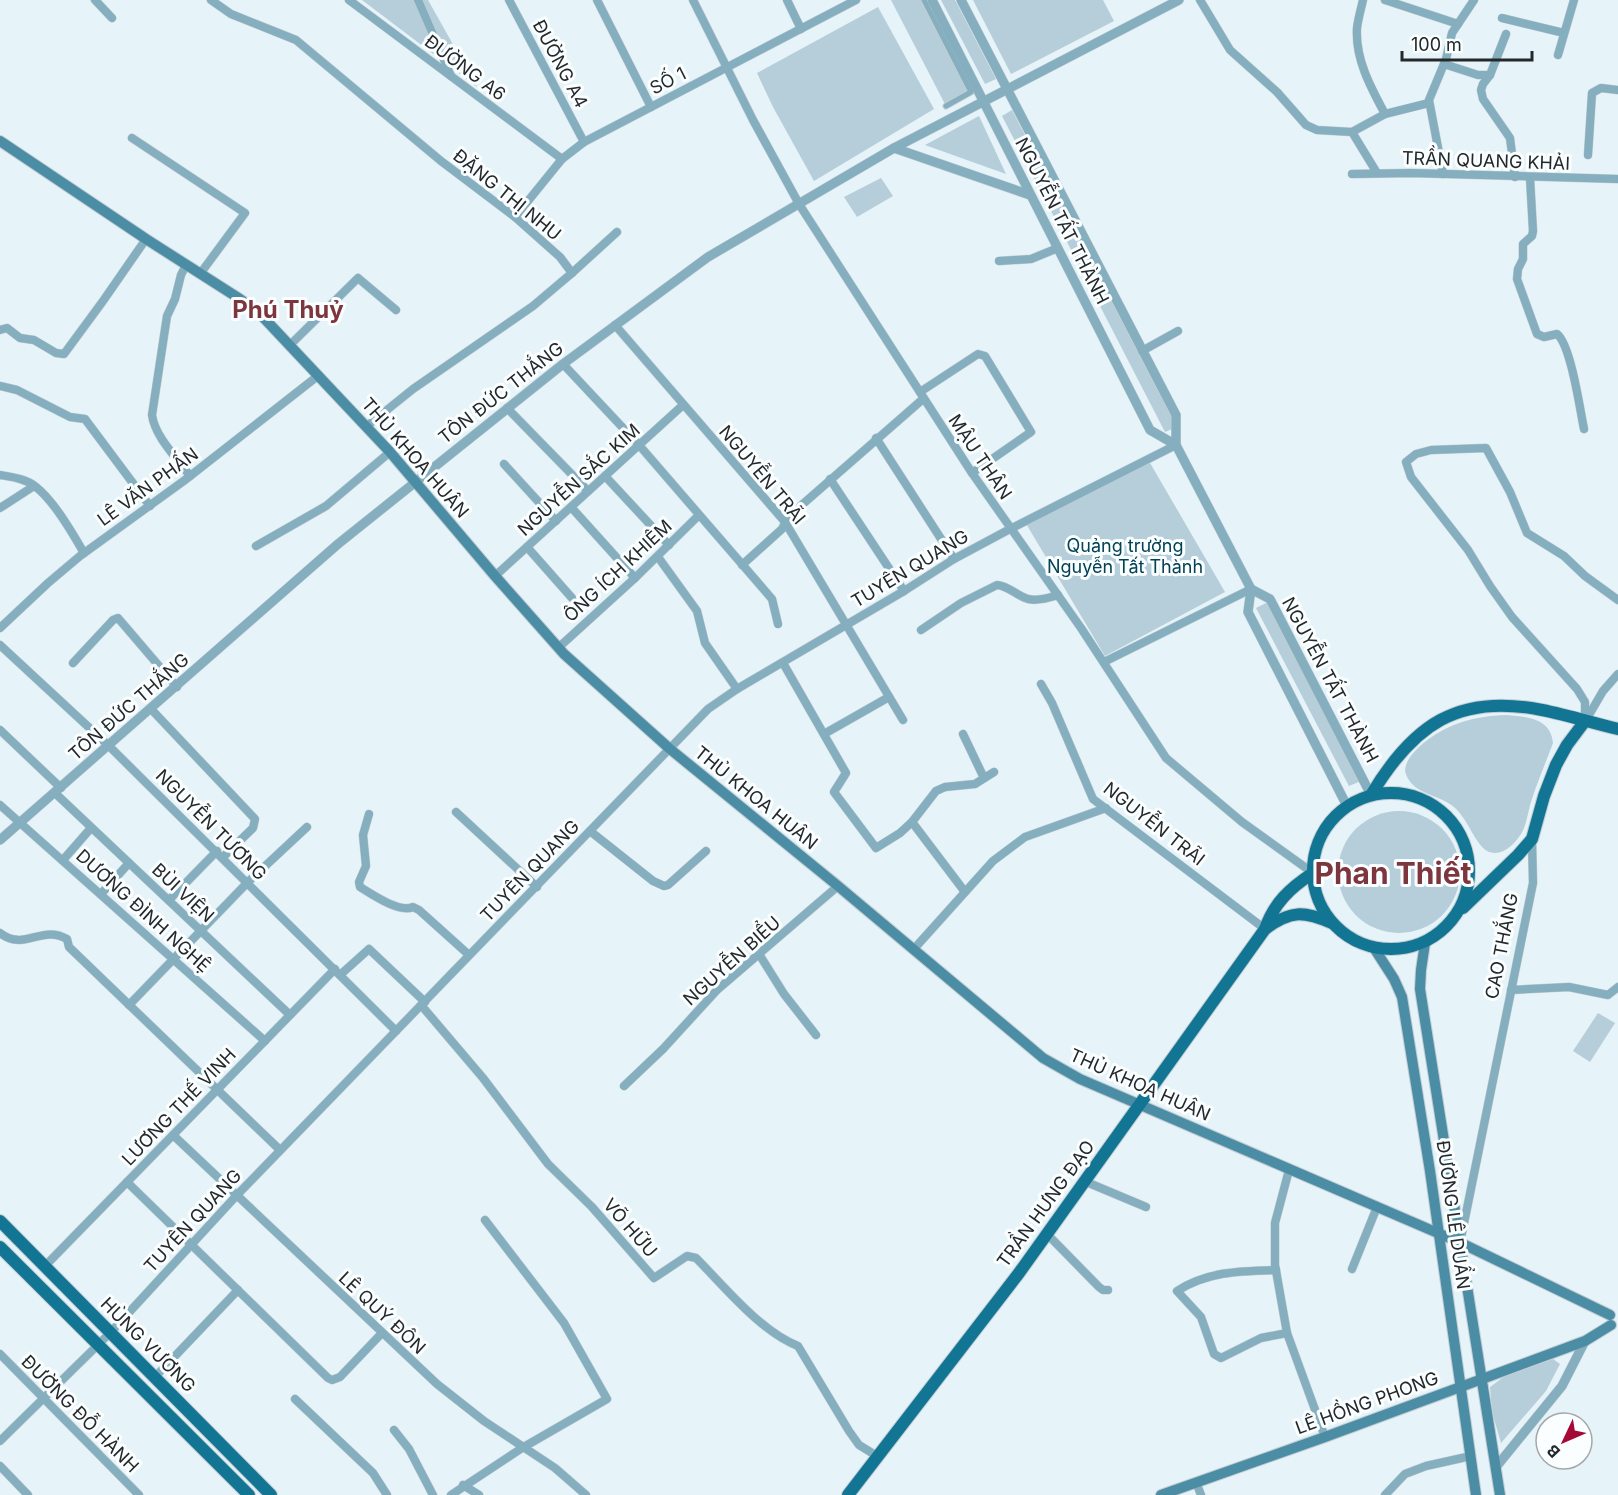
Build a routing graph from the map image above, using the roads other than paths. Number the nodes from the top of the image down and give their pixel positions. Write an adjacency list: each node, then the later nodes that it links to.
1 (95, 0): 19 (street)
2 (211, 0): 52 (street, ĐẶNG THỊ NHU)
3 (349, 0): 29 (street, ĐƯỜNG A6)
4 (418, 0): 29 (street)
5 (509, 0): 40 (street, ĐƯỜNG A4)
6 (597, 0): 34 (street)
7 (693, 0): 27 (street, MẬU THÂN)
8 (787, 0): 22 (street)
9 (856, 0): 22 (street, SỐ 1)
10 (924, 0): 35 (street)
11 (932, 0): 32 (street, NGUYỄN TẤT THÀNH)
12 (961, 0): 30 (street, NGUYỄN TẤT THÀNH)
13 (1179, 0): 30 (street)
14 (1200, 0): 37 (street)
15 (1363, 0): 36 (street)
16 (1385, 0): 21 (street)
17 (1474, 0): 21 (street)
18 (1574, 0): 23 (street)
19 (112, 18)
20 (1502, 18): 23 (street)
21 (1458, 24): 26 (street)
22 (801, 28): 27 (street, SỐ 1)
23 (1564, 33): 25 (street)
24 (1506, 34): 28 (street)
25 (1558, 55)
26 (1444, 64): 28 (street); 33 (street)
27 (727, 67): 34 (street, SỐ 1); 51 (street, MẬU THÂN)
28 (1490, 75): 47 (street)
29 (452, 77): 43 (street, ĐƯỜNG A6)
30 (1007, 89): 32 (street, TÔN ĐỨC THẮNG); 65 (street, NGUYỄN TẤT THÀNH)
31 (1618, 90): 42 (street)
32 (982, 101): 41 (street, TÔN ĐỨC THẮNG); 50 (street, NGUYỄN TẤT THÀNH)
33 (1429, 103): 36 (street); 46 (street)
34 (651, 106): 40 (street, SỐ 1)
35 (946, 106)
36 (1385, 114): 37 (street)
37 (1352, 132): 44 (street)
38 (132, 138): 59 (street)
39 (0, 141): 54 (main road, THỦ KHOA HUÂN)
40 (584, 142): 43 (street, SỐ 1)
41 (894, 148): 50 (street); 51 (street, TÔN ĐỨC THẮNG)
42 (1588, 155)
43 (562, 159): 52 (street, SỐ 1)
44 (1377, 173): 45 (street, TRẦN QUANG KHẢI); 46 (street, TRẦN QUANG KHẢI)
45 (1352, 174)
46 (1443, 174): 47 (street, TRẦN QUANG KHẢI)
47 (1515, 177): 48 (street, TRẦN QUANG KHẢI)
48 (1530, 178): 49 (street, TRẦN QUANG KHẢI); 73 (street)
49 (1618, 179)
50 (1030, 195): 55 (street, NGUYỄN TẤT THÀNH)
51 (799, 204): 61 (street, TÔN ĐỨC THẮNG); 69 (street, MẬU THÂN)
52 (515, 217): 58 (street, ĐẶNG THỊ NHU)
53 (616, 232): 58 (street)
54 (146, 239): 57 (main road, THỦ KHOA HUÂN); 62 (street)
55 (1058, 248): 56 (street); 76 (street, NGUYỄN TẤT THÀNH)
56 (999, 261)
57 (186, 265): 59 (main road, THỦ KHOA HUÂN); 81 (street)
58 (572, 273): 72 (street)
59 (200, 274): 64 (main road, THỦ KHOA HUÂN)
60 (396, 309): 64 (street)
61 (615, 326): 66 (street, TÔN ĐỨC THẮNG); 70 (street, NGUYỄN TRÃI)
62 (0, 330)
63 (1178, 331): 65 (street)
64 (290, 345): 67 (main road, THỦ KHOA HUÂN)
65 (1142, 351): 76 (street, NGUYỄN TẤT THÀNH)
66 (563, 364): 71 (street, TÔN ĐỨC THẮNG); 75 (street)
67 (319, 375): 72 (main road, THỦ KHOA HUÂN); 81 (street, LÊ VĂN PHẤN)
68 (0, 386): 87 (street)
69 (922, 396): 74 (street); 79 (street, MẬU THÂN); 79 (street)
70 (683, 405): 75 (street, NGUYỄN SẮC KIM); 92 (street, NGUYỄN TRÃI)
71 (507, 408): 84 (street, TÔN ĐỨC THẮNG); 86 (street)
72 (366, 426): 77 (main road, THỦ KHOA HUÂN)
73 (1584, 429)
74 (876, 438): 83 (street); 99 (street)
75 (639, 445): 82 (street, NGUYỄN SẮC KIM); 90 (street)
76 (1176, 445): 93 (street, TUYÊN QUANG); 103 (street, NGUYỄN TẤT THÀNH)
77 (390, 452): 84 (main road, THỦ KHOA HUÂN); 95 (street)
78 (504, 464): 91 (street)
79 (972, 473): 93 (street, MẬU THÂN)
80 (0, 475): 85 (street)
81 (190, 476): 87 (street, LÊ VĂN PHẤN)
82 (605, 476): 86 (street, NGUYỄN SẮC KIM); 94 (street)
83 (830, 478): 92 (street); 104 (street)
84 (416, 481): 101 (main road, THỦ KHOA HUÂN); 119 (street, TÔN ĐỨC THẮNG)
85 (34, 486): 89 (street); 97 (street)
86 (588, 492): 88 (street, NGUYỄN SẮC KIM)
87 (150, 506): 97 (street, LÊ VĂN PHẤN)
88 (571, 507): 91 (street, NGUYỄN SẮC KIM); 102 (street)
89 (0, 508)
90 (698, 516): 94 (street, ÔNG ÍCH KHIÊM); 100 (street)
91 (556, 521): 96 (street, NGUYỄN SẮC KIM)
92 (785, 522): 100 (street); 109 (street, NGUYỄN TRÃI)
93 (1010, 529): 99 (street, TUYÊN QUANG); 105 (street, MẬU THÂN)
94 (669, 545): 98 (street, ÔNG ÍCH KHIÊM)
95 (256, 546)
96 (527, 547): 101 (street, NGUYỄN SẮC KIM); 106 (street)
97 (84, 553): 110 (street, LÊ VĂN PHẤN)
98 (657, 557): 102 (street, ÔNG ÍCH KHIÊM); 120 (street)
99 (954, 559): 104 (street, TUYÊN QUANG)
100 (742, 565): 108 (street)
101 (495, 576): 113 (main road, THỦ KHOA HUÂN)
102 (635, 578): 113 (street, ÔNG ÍCH KHIÊM)
103 (1251, 589): 114 (street); 134 (street, NGUYỄN TẤT THÀNH); 136 (street, NGUYỄN TẤT THÀNH)
104 (903, 591): 109 (street, TUYÊN QUANG)
105 (1058, 595): 111 (street); 114 (street, MẬU THÂN)
106 (572, 598)
107 (1618, 600): 124 (street)
108 (778, 624)
109 (846, 625): 116 (street, TUYÊN QUANG); 121 (street, NGUYỄN TRÃI)
110 (0, 628)
111 (921, 630)
112 (0, 645): 129 (street, NGUYỄN TƯƠNG)
113 (558, 648): 130 (main road, THỦ KHOA HUÂN)
114 (1104, 662): 151 (street, MẬU THÂN)
115 (73, 663): 119 (street)
116 (783, 663): 120 (street, TUYÊN QUANG); 127 (street)
117 (1618, 674): 124 (street, CAO THẮNG)
118 (1041, 684): 137 (street, NGUYỄN TRÃI)
119 (177, 687): 122 (street, TÔN ĐỨC THẮNG)
120 (737, 689): 130 (street, TUYÊN QUANG)
121 (889, 697): 123 (street, NGUYỄN TRÃI); 127 (street)
122 (151, 709): 129 (street, TÔN ĐỨC THẮNG); 148 (street)
123 (903, 720)
124 (1585, 721): 125 (main road); 134 (main road); 145 (main road, CAO THẮNG)
125 (1618, 729)
126 (0, 730): 133 (street, BÙI VIỆN)
127 (824, 734): 141 (street)
128 (963, 734): 132 (street)
129 (109, 746): 133 (street, TÔN ĐỨC THẮNG); 148 (street, NGUYỄN TƯƠNG)
130 (670, 749): 144 (street, TUYÊN QUANG); 153 (main road, THỦ KHOA HUÂN)
131 (994, 772): 132 (street)
132 (984, 778): 141 (street)
133 (58, 790): 140 (street, TÔN ĐỨC THẮNG); 143 (street, BÙI VIỆN)
134 (1371, 795): 136 (main road); 158 (main road)
135 (0, 805): 140 (street, DƯƠNG ĐÌNH NGHỆ)
136 (1347, 806): 151 (main road)
137 (1106, 808): 155 (street); 160 (street, NGUYỄN TRÃI)
138 (456, 812): 154 (street)
139 (369, 814): 167 (street)
140 (21, 822): 146 (street, TÔN ĐỨC THẮNG); 149 (street, DƯƠNG ĐÌNH NGHỆ)
141 (912, 822): 155 (street)
142 (307, 827): 152 (street)
143 (91, 828): 149 (street); 150 (street, BÙI VIỆN)
144 (590, 831): 147 (street); 154 (street, TUYÊN QUANG)
145 (1533, 839): 158 (main road); 171 (street, CAO THẮNG)
146 (0, 840)
147 (706, 850)
148 (220, 854): 152 (street, NGUYỄN TƯƠNG); 157 (street)
149 (63, 860): 156 (street, DƯƠNG ĐÌNH NGHỆ)
150 (129, 863): 156 (street); 157 (street, BÙI VIỆN)
151 (1312, 873): 159 (main road); 160 (main road, TRẦN HƯNG ĐẠO)
152 (248, 882): 161 (street); 169 (street, NGUYỄN TƯƠNG)
153 (838, 886): 165 (main road, THỦ KHOA HUÂN); 166 (street, NGUYỄN BIỂU)
154 (537, 887): 167 (street, TUYÊN QUANG)
155 (965, 892): 165 (street)
156 (101, 894): 168 (street, DƯƠNG ĐÌNH NGHỆ)
157 (169, 900): 161 (street, BÙI VIỆN)
158 (1460, 910): 163 (main road)
159 (1332, 923): 160 (main road, TRẦN HƯNG ĐẠO); 164 (main road)
160 (1265, 929): 180 (main road, TRẦN HƯNG ĐẠO)
161 (201, 931): 168 (street); 174 (street, BÙI VIỆN)
162 (0, 933): 173 (street)
163 (1425, 943): 164 (main road); 194 (main road, ĐƯỜNG LÊ DUẨN)
164 (1374, 948): 192 (main road, ĐƯỜNG LÊ DUẨN)
165 (913, 950): 180 (main road, THỦ KHOA HUÂN)
166 (759, 954): 176 (street); 178 (street, NGUYỄN BIỂU)
167 (469, 956): 172 (street, TUYÊN QUANG)
168 (173, 958): 173 (street); 177 (street, DƯƠNG ĐÌNH NGHỆ)
169 (338, 972): 172 (street, LƯƠNG THẾ VINH); 174 (street, LƯƠNG THẾ VINH); 175 (street, NGUYỄN TƯƠNG)
170 (1618, 987): 171 (street)
171 (1511, 990): 194 (street, CAO THẮNG)
172 (423, 1003): 175 (street, TUYÊN QUANG); 217 (street, VÕ HỮU)
173 (129, 1005): 179 (street)
174 (290, 1015): 177 (street, LƯƠNG THẾ VINH)
175 (396, 1030): 182 (street, TUYÊN QUANG)
176 (816, 1035)
177 (264, 1041): 179 (street, LƯƠNG THẾ VINH)
178 (624, 1086)
179 (217, 1090): 181 (street, LƯƠNG THẾ VINH); 182 (street)
180 (1139, 1104): 183 (main road, THỦ KHOA HUÂN); 184 (main road, TRẦN HƯNG ĐẠO)
181 (173, 1135): 185 (street, LƯƠNG THẾ VINH); 186 (street, LÊ QUÝ ĐÔN)
182 (280, 1150): 186 (street, TUYÊN QUANG)
183 (1289, 1170): 188 (main road, THỦ KHOA HUÂN); 198 (street)
184 (1084, 1181): 187 (street); 191 (main road, TRẦN HƯNG ĐẠO)
185 (127, 1182): 193 (street); 196 (street, LƯƠNG THẾ VINH)
186 (237, 1195): 193 (street, TUYÊN QUANG); 204 (street, LÊ QUÝ ĐÔN)
187 (1146, 1207)
188 (1377, 1207): 192 (main road, THỦ KHOA HUÂN); 197 (street)
189 (485, 1220): 216 (street)
190 (0, 1221): 196 (main road, HÙNG VƯƠNG)
191 (1047, 1234): 200 (street); 217 (main road, TRẦN HƯNG ĐẠO)
192 (1439, 1234): 194 (main road, THỦ KHOA HUÂN); 210 (main road, ĐƯỜNG LÊ DUẨN)
193 (192, 1243): 199 (street); 202 (street, TUYÊN QUANG)
194 (1461, 1243): 201 (main road, THỦ KHOA HUÂN); 209 (main road, ĐƯỜNG LÊ DUẨN)
195 (0, 1247): 206 (main road, HÙNG VƯƠNG)
196 (45, 1266): 202 (main road, HÙNG VƯƠNG)
197 (1353, 1269)
198 (1276, 1270): 203 (street); 203 (street)
199 (238, 1290): 204 (street); 208 (street)
200 (1108, 1290)
201 (1616, 1320): 205 (main road, LÊ HỒNG PHONG)
202 (111, 1332): 206 (street, TUYÊN QUANG); 208 (main road, HÙNG VƯƠNG)
203 (1287, 1333): 214 (street)
204 (381, 1334): 216 (street, LÊ QUÝ ĐÔN)
205 (1585, 1341): 209 (main road, LÊ HỒNG PHONG); 220 (street)
206 (99, 1344): 211 (street, TUYÊN QUANG); 225 (main road, HÙNG VƯƠNG)
207 (0, 1354): 211 (street, ĐƯỜNG ĐỖ HÀNH)
208 (155, 1377): 226 (main road, HÙNG VƯƠNG)
209 (1482, 1379): 210 (main road, LÊ HỒNG PHONG); 220 (main road, ĐƯỜNG LÊ DUẨN)
210 (1461, 1386): 214 (main road, LÊ HỒNG PHONG); 218 (main road, ĐƯỜNG LÊ DUẨN)
211 (44, 1398): 215 (street, TUYÊN QUANG); 224 (street, ĐƯỜNG ĐỖ HÀNH)
212 (296, 1399): 227 (street)
213 (394, 1430): 228 (street)
214 (1325, 1437): 221 (main road, LÊ HỒNG PHONG)
215 (0, 1441)
216 (522, 1448): 222 (street); 231 (street, LÊ QUÝ ĐÔN)
217 (878, 1456): 232 (main road, TRẦN HƯNG ĐẠO)
218 (1471, 1456): 235 (street); 236 (main road, ĐƯỜNG LÊ DUẨN)
219 (0, 1466): 223 (street)
220 (1496, 1467): 237 (main road, ĐƯỜNG LÊ DUẨN)
221 (1196, 1482): 233 (main road, LÊ HỒNG PHONG); 234 (street)
222 (463, 1485): 229 (street); 230 (street)
223 (28, 1495)
224 (139, 1495)
225 (249, 1495)
226 (271, 1495)
227 (387, 1495)
228 (433, 1495)
229 (451, 1495)
230 (479, 1495)
231 (586, 1495)
232 (848, 1495)
233 (1161, 1495)
234 (1201, 1495)
235 (1385, 1495)
236 (1476, 1495)
237 (1500, 1495)

